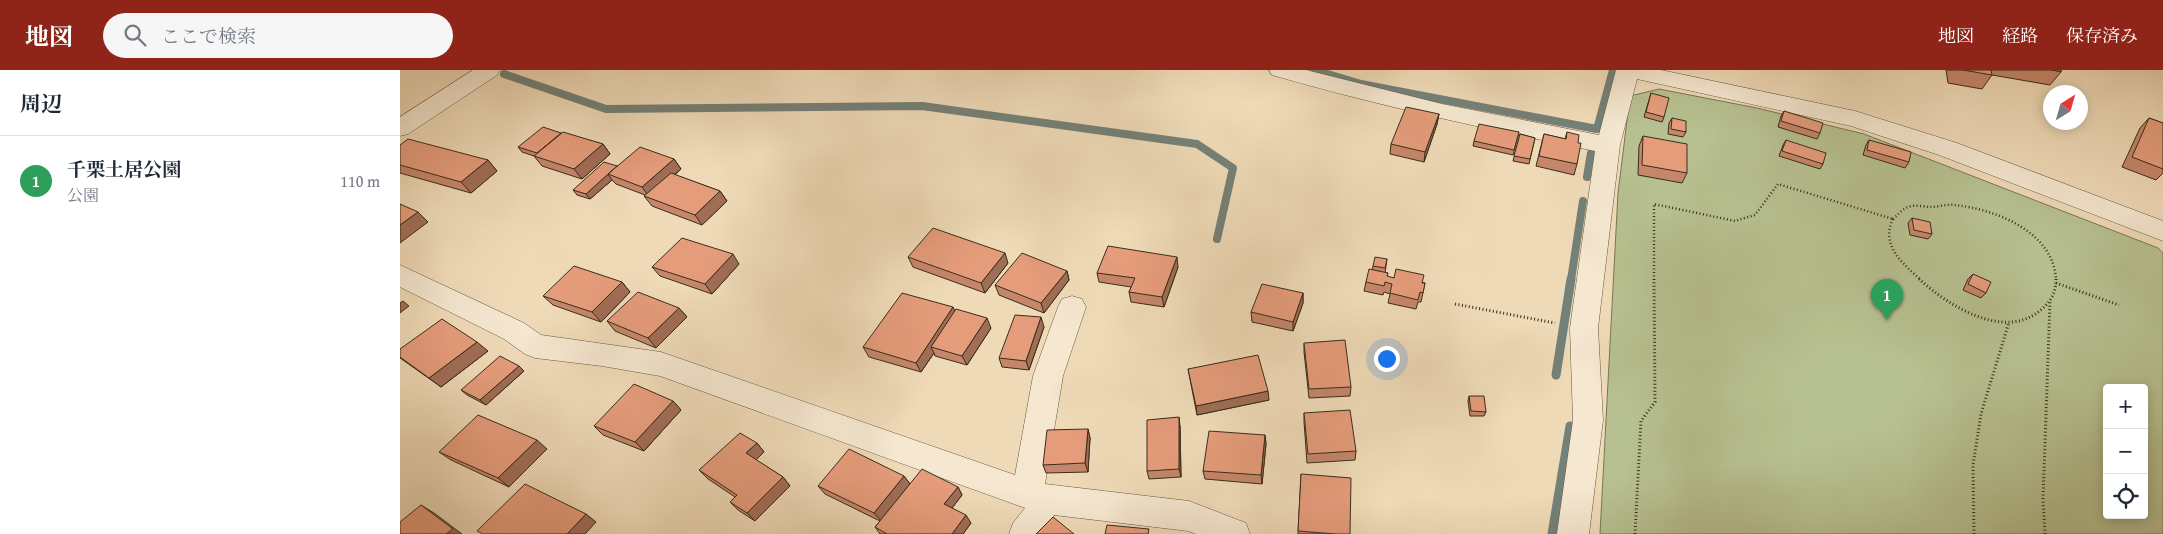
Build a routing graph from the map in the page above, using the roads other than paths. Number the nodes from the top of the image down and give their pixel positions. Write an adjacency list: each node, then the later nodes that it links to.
1 (488, 70): 4 (street)
2 (1280, 70): 5 (street)
3 (1628, 70): 5 (street); 6 (street)
4 (400, 128)
5 (1608, 146): 12 (street)
6 (2163, 231)
7 (400, 275): 9 (street)
8 (1072, 307): 9 (street)
9 (1036, 496): 10 (street); 11 (street)
10 (1025, 534)
11 (1234, 534)
12 (1573, 534)

